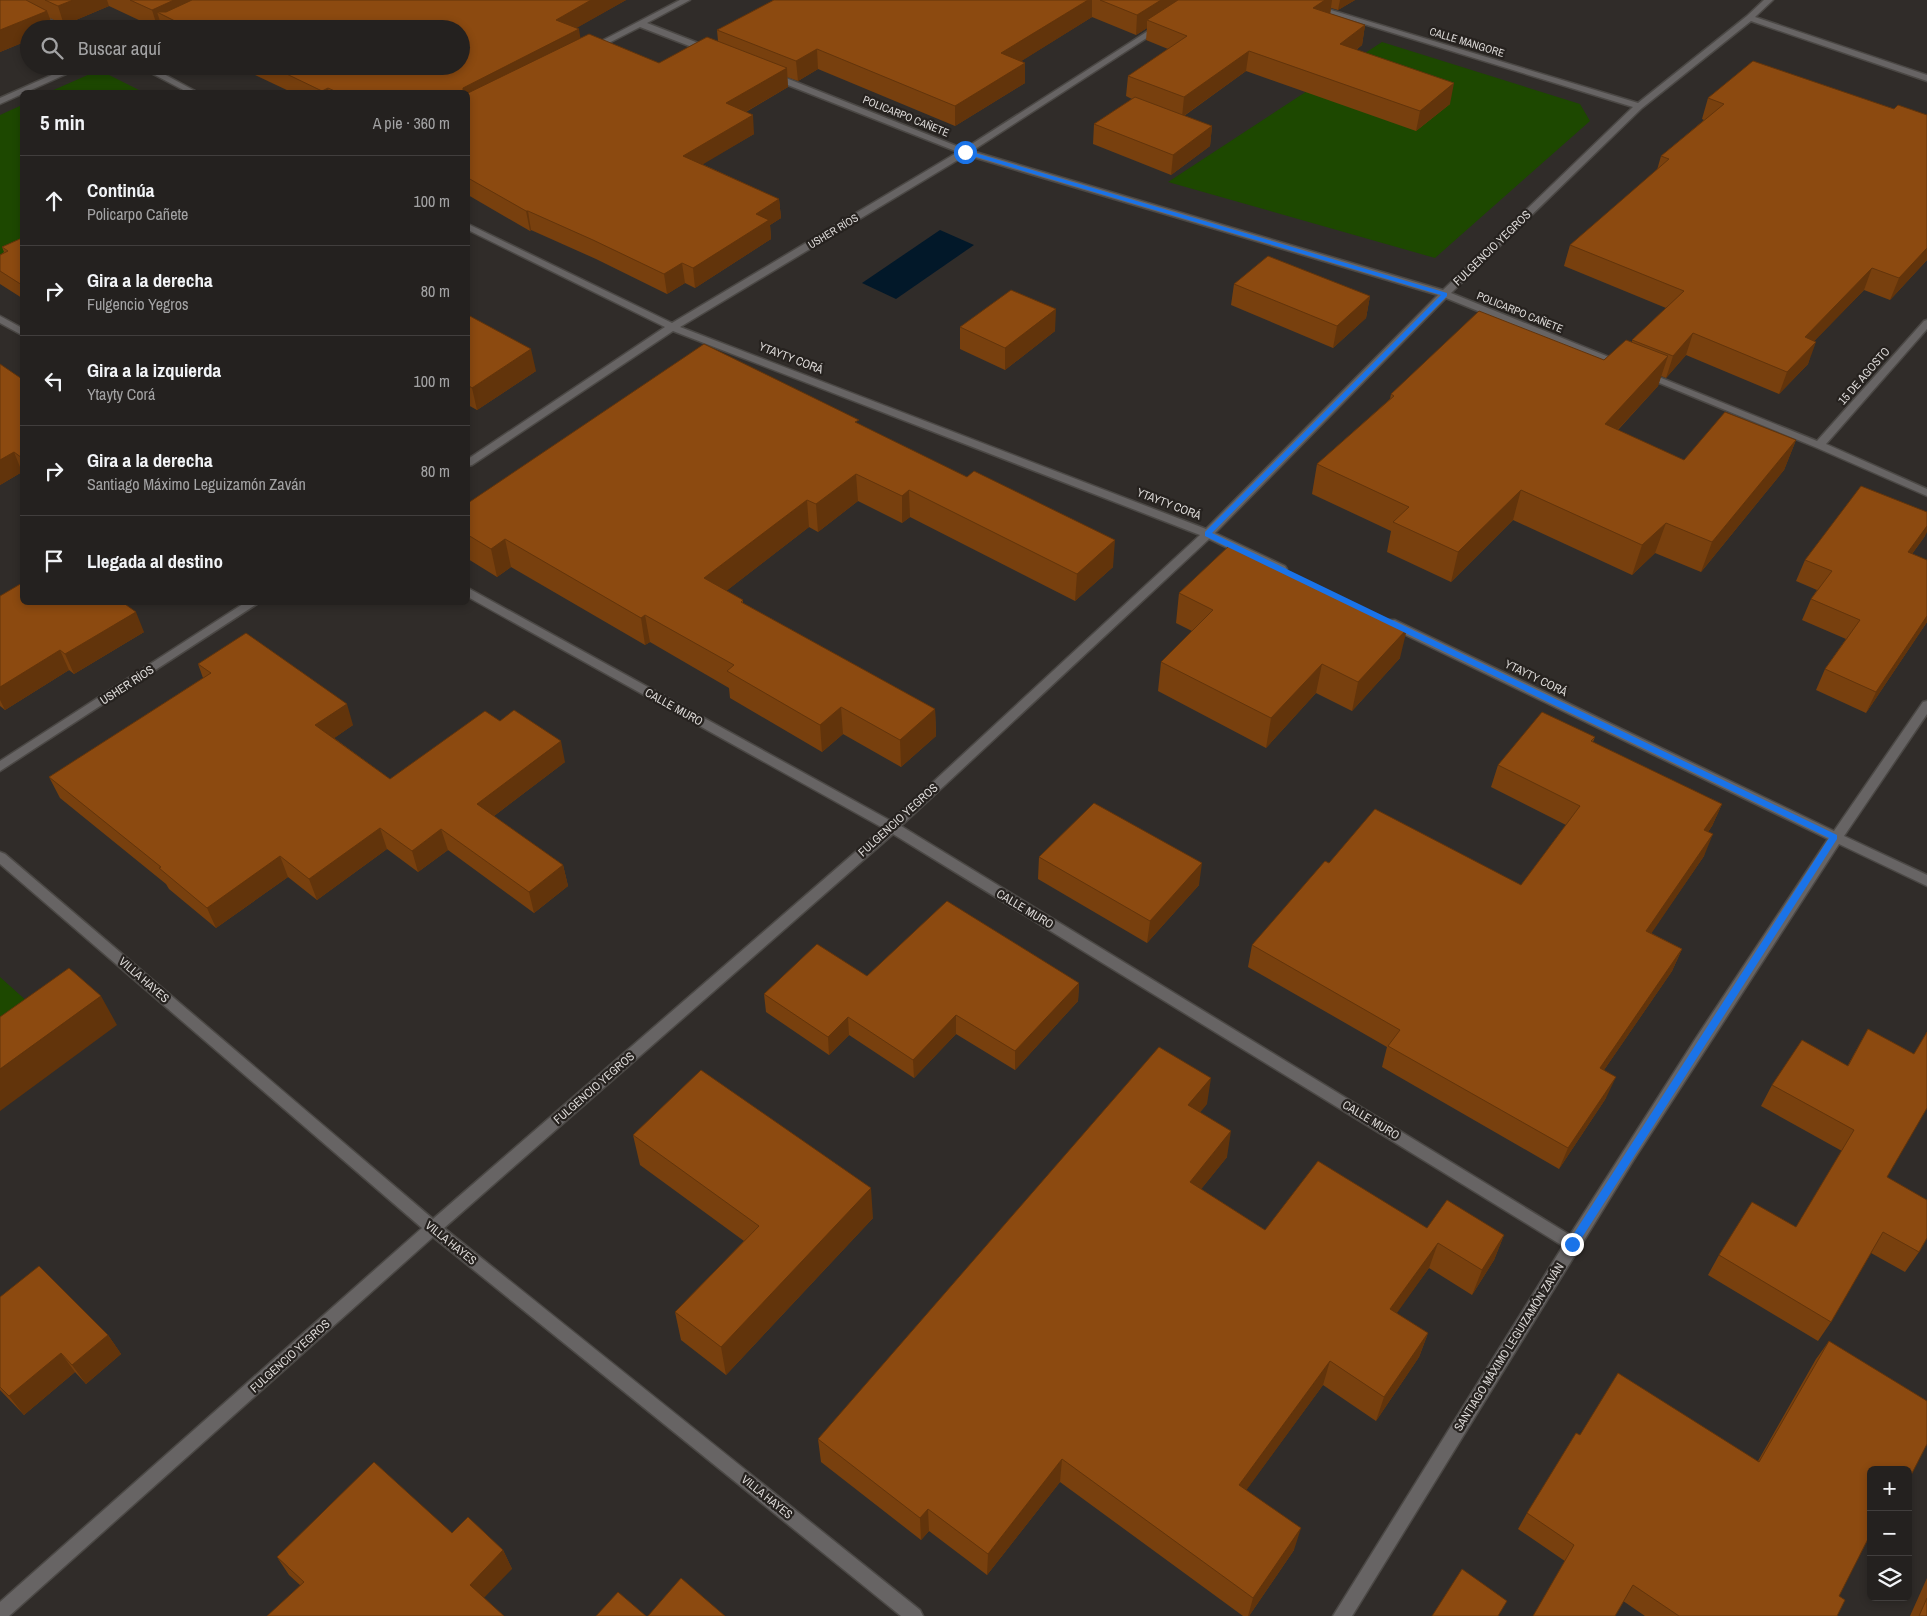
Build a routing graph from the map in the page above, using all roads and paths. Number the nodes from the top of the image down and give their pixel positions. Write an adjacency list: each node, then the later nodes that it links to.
1 (686, 0): 8 (street)
2 (1290, 0): 19 (street, CALLE MANGORE)
3 (1770, 0): 5 (street, FULGENCIO YEGROS)
4 (30, 12): 6 (street)
5 (1750, 18): 14 (street); 19 (street, FULGENCIO YEGROS)
6 (46, 20)
7 (1166, 22): 20 (street, USHER RÍOS)
8 (641, 24): 9 (street); 10 (street)
9 (715, 53)
10 (580, 54)
11 (761, 71): 20 (street, POLICARPO CAÑETE)
12 (59, 75): 15 (street)
13 (160, 75): 16 (street)
14 (1927, 78)
15 (25, 90)
16 (189, 90)
17 (20, 92): 18 (street)
18 (0, 101)
19 (1639, 106): 22 (street, FULGENCIO YEGROS)
20 (965, 152): 22 (street, POLICARPO CAÑETE); 25 (street, USHER RÍOS)
21 (470, 228): 25 (street, YTAYTY CORÁ)
22 (1445, 294): 27 (street, POLICARPO CAÑETE); 30 (street, FULGENCIO YEGROS)
23 (0, 319): 26 (street)
24 (1927, 323): 27 (street, 15 DE AGOSTO)
25 (672, 327): 28 (street, USHER RÍOS); 30 (street, YTAYTY CORÁ)
26 (20, 331)
27 (1819, 445): 29 (street, POLICARPO CAÑETE)
28 (470, 462)
29 (1927, 493)
30 (1208, 534): 31 (street, YTAYTY CORÁ); 37 (street, FULGENCIO YEGROS)
31 (1288, 573)
32 (470, 593): 37 (street, CALLE MURO)
33 (250, 605): 36 (street, USHER RÍOS)
34 (1378, 616): 38 (street, YTAYTY CORÁ)
35 (1927, 705): 38 (street, SANTIAGO MÁXIMO LEGUIZAMÓN ZAVÁN)
36 (0, 767)
37 (892, 827): 41 (street, FULGENCIO YEGROS); 42 (street, CALLE MURO)
38 (1834, 837): 40 (street, YTAYTY CORÁ); 42 (street, SANTIAGO MÁXIMO LEGUIZAMÓN ZAVÁN)
39 (0, 856): 41 (street, VILLA HAYES)
40 (1927, 881)
41 (433, 1228): 43 (street, FULGENCIO YEGROS); 44 (street, VILLA HAYES)
42 (1572, 1244): 45 (street, SANTIAGO MÁXIMO LEGUIZAMÓN ZAVÁN)
43 (0, 1613)
44 (914, 1616)
45 (1342, 1616)

